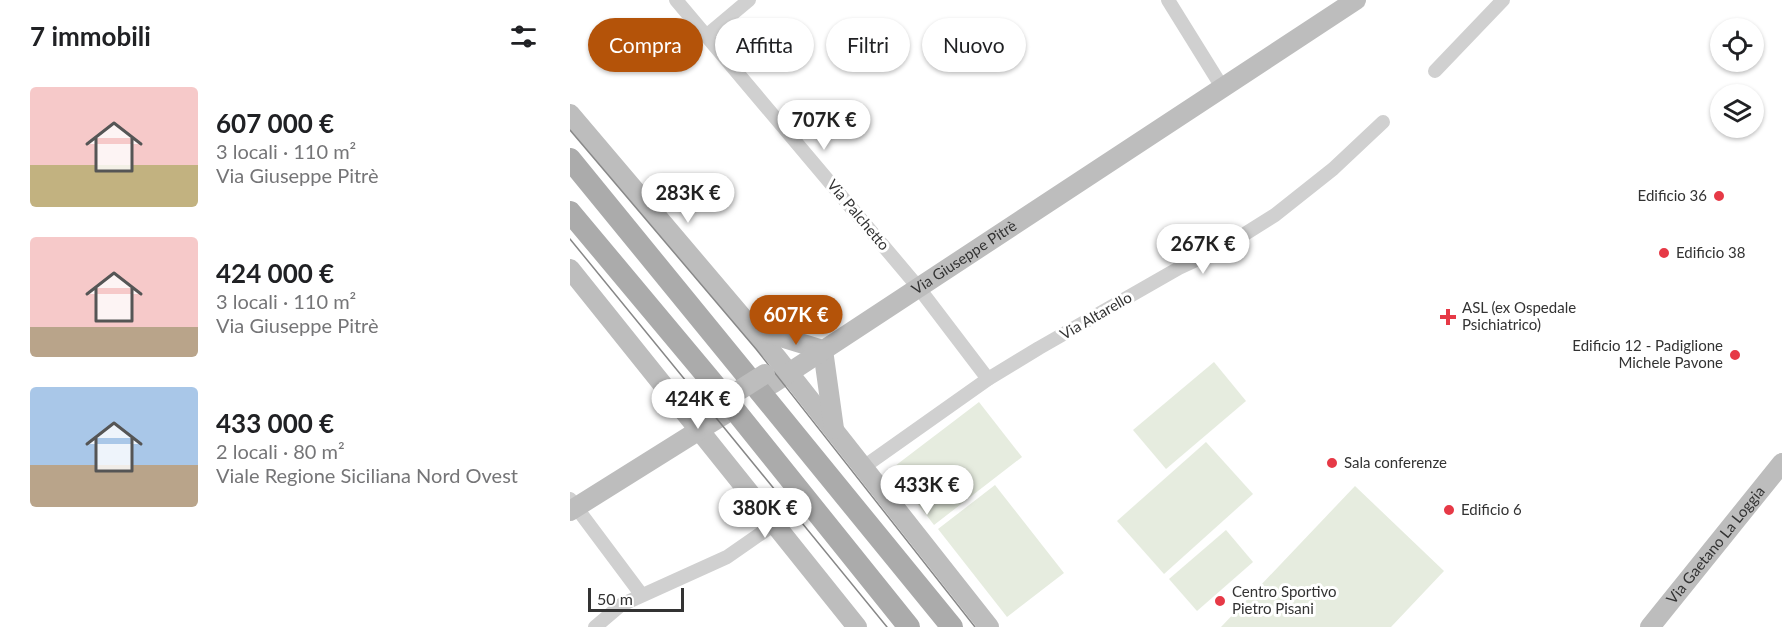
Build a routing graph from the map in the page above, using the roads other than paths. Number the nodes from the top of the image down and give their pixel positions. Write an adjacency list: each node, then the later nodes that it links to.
1 (676, 0): 6 (street, Via Palchetto)
2 (749, 0): 6 (street)
3 (1168, 0): 8 (street)
4 (1356, 0): 8 (street, Via Giuseppe Pitrè)
5 (1503, 0): 7 (street)
6 (706, 36): 14 (street, Via Palchetto)
7 (1435, 71)
8 (1222, 87): 14 (street, Via Giuseppe Pitrè)
9 (570, 114): 15 (street)
10 (1383, 122): 18 (street, Via Altarello)
11 (570, 159): 31 (main road)
12 (570, 212): 30 (main road)
13 (570, 269): 19 (street)
14 (918, 286): 16 (street, Via Giuseppe Pitrè); 18 (street, Via Palchetto)
15 (751, 328): 16 (street); 17 (street)
16 (823, 350): 17 (street, Via Giuseppe Pitrè); 21 (street)
17 (783, 365): 20 (street, Via Giuseppe Pitrè, bridge); 21 (street)
18 (988, 380): 24 (street, Via Altarello)
19 (679, 404): 20 (street, Via Giuseppe Pitrè); 22 (street)
20 (721, 410): 22 (street, Via Giuseppe Pitrè)
21 (834, 429): 24 (street)
22 (700, 430): 25 (street, Via Giuseppe Pitrè); 26 (street)
23 (1782, 463): 33 (street, Via Gaetano La Loggia)
24 (865, 466): 32 (street)
25 (572, 506): 27 (street)
26 (776, 523): 27 (street); 29 (street)
27 (641, 594): 28 (street)
28 (595, 627)
29 (857, 627)
30 (909, 627)
31 (952, 627)
32 (989, 627)
33 (1650, 627)

